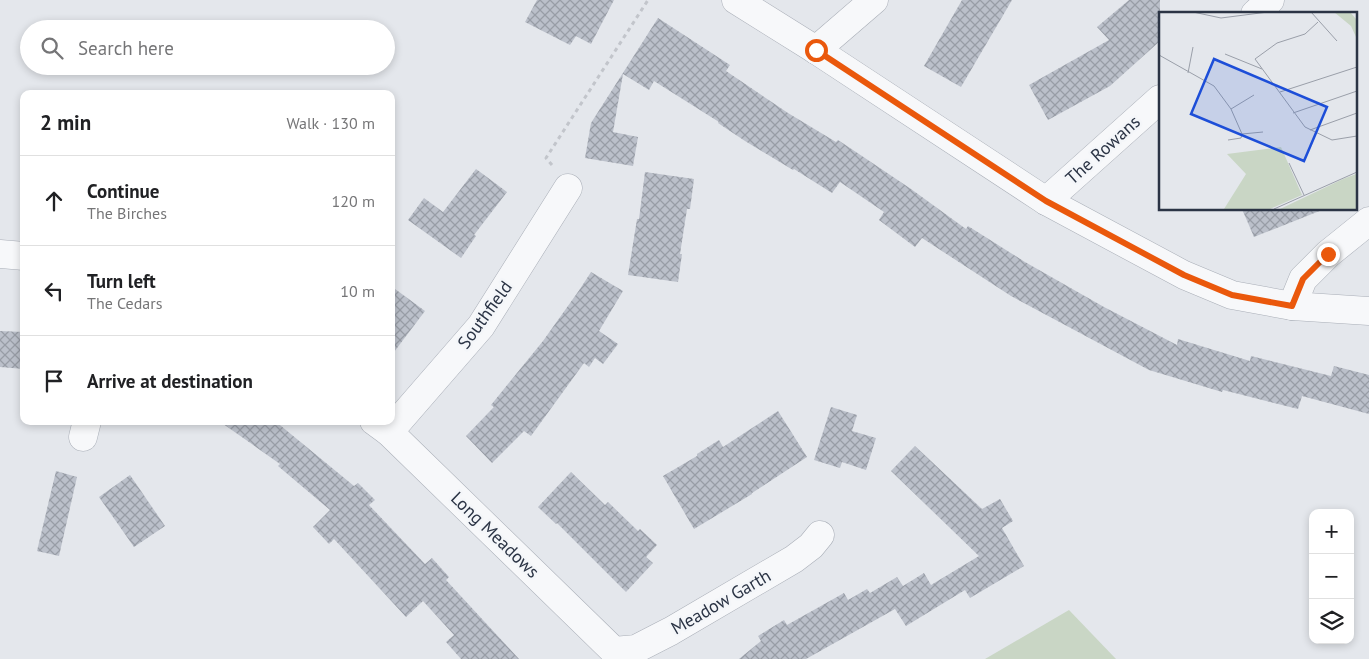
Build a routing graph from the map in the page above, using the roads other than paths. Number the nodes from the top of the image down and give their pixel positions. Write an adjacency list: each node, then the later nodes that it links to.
1 (736, 0): 5 (street)
2 (874, 0): 5 (street)
3 (1270, 0): 4 (street)
4 (1257, 12)
5 (816, 50): 8 (street)
6 (1159, 100): 8 (street, The Rowans)
7 (568, 188): 14 (street, Southfield)
8 (1046, 201): 12 (street)
9 (1369, 221): 12 (street)
10 (0, 254): 11 (street)
11 (20, 256)
12 (1292, 306): 13 (street)
13 (1369, 311)
14 (395, 413)
15 (381, 427): 17 (street, Long Meadows)
16 (820, 535): 17 (street, Meadow Garth)
17 (614, 650)

